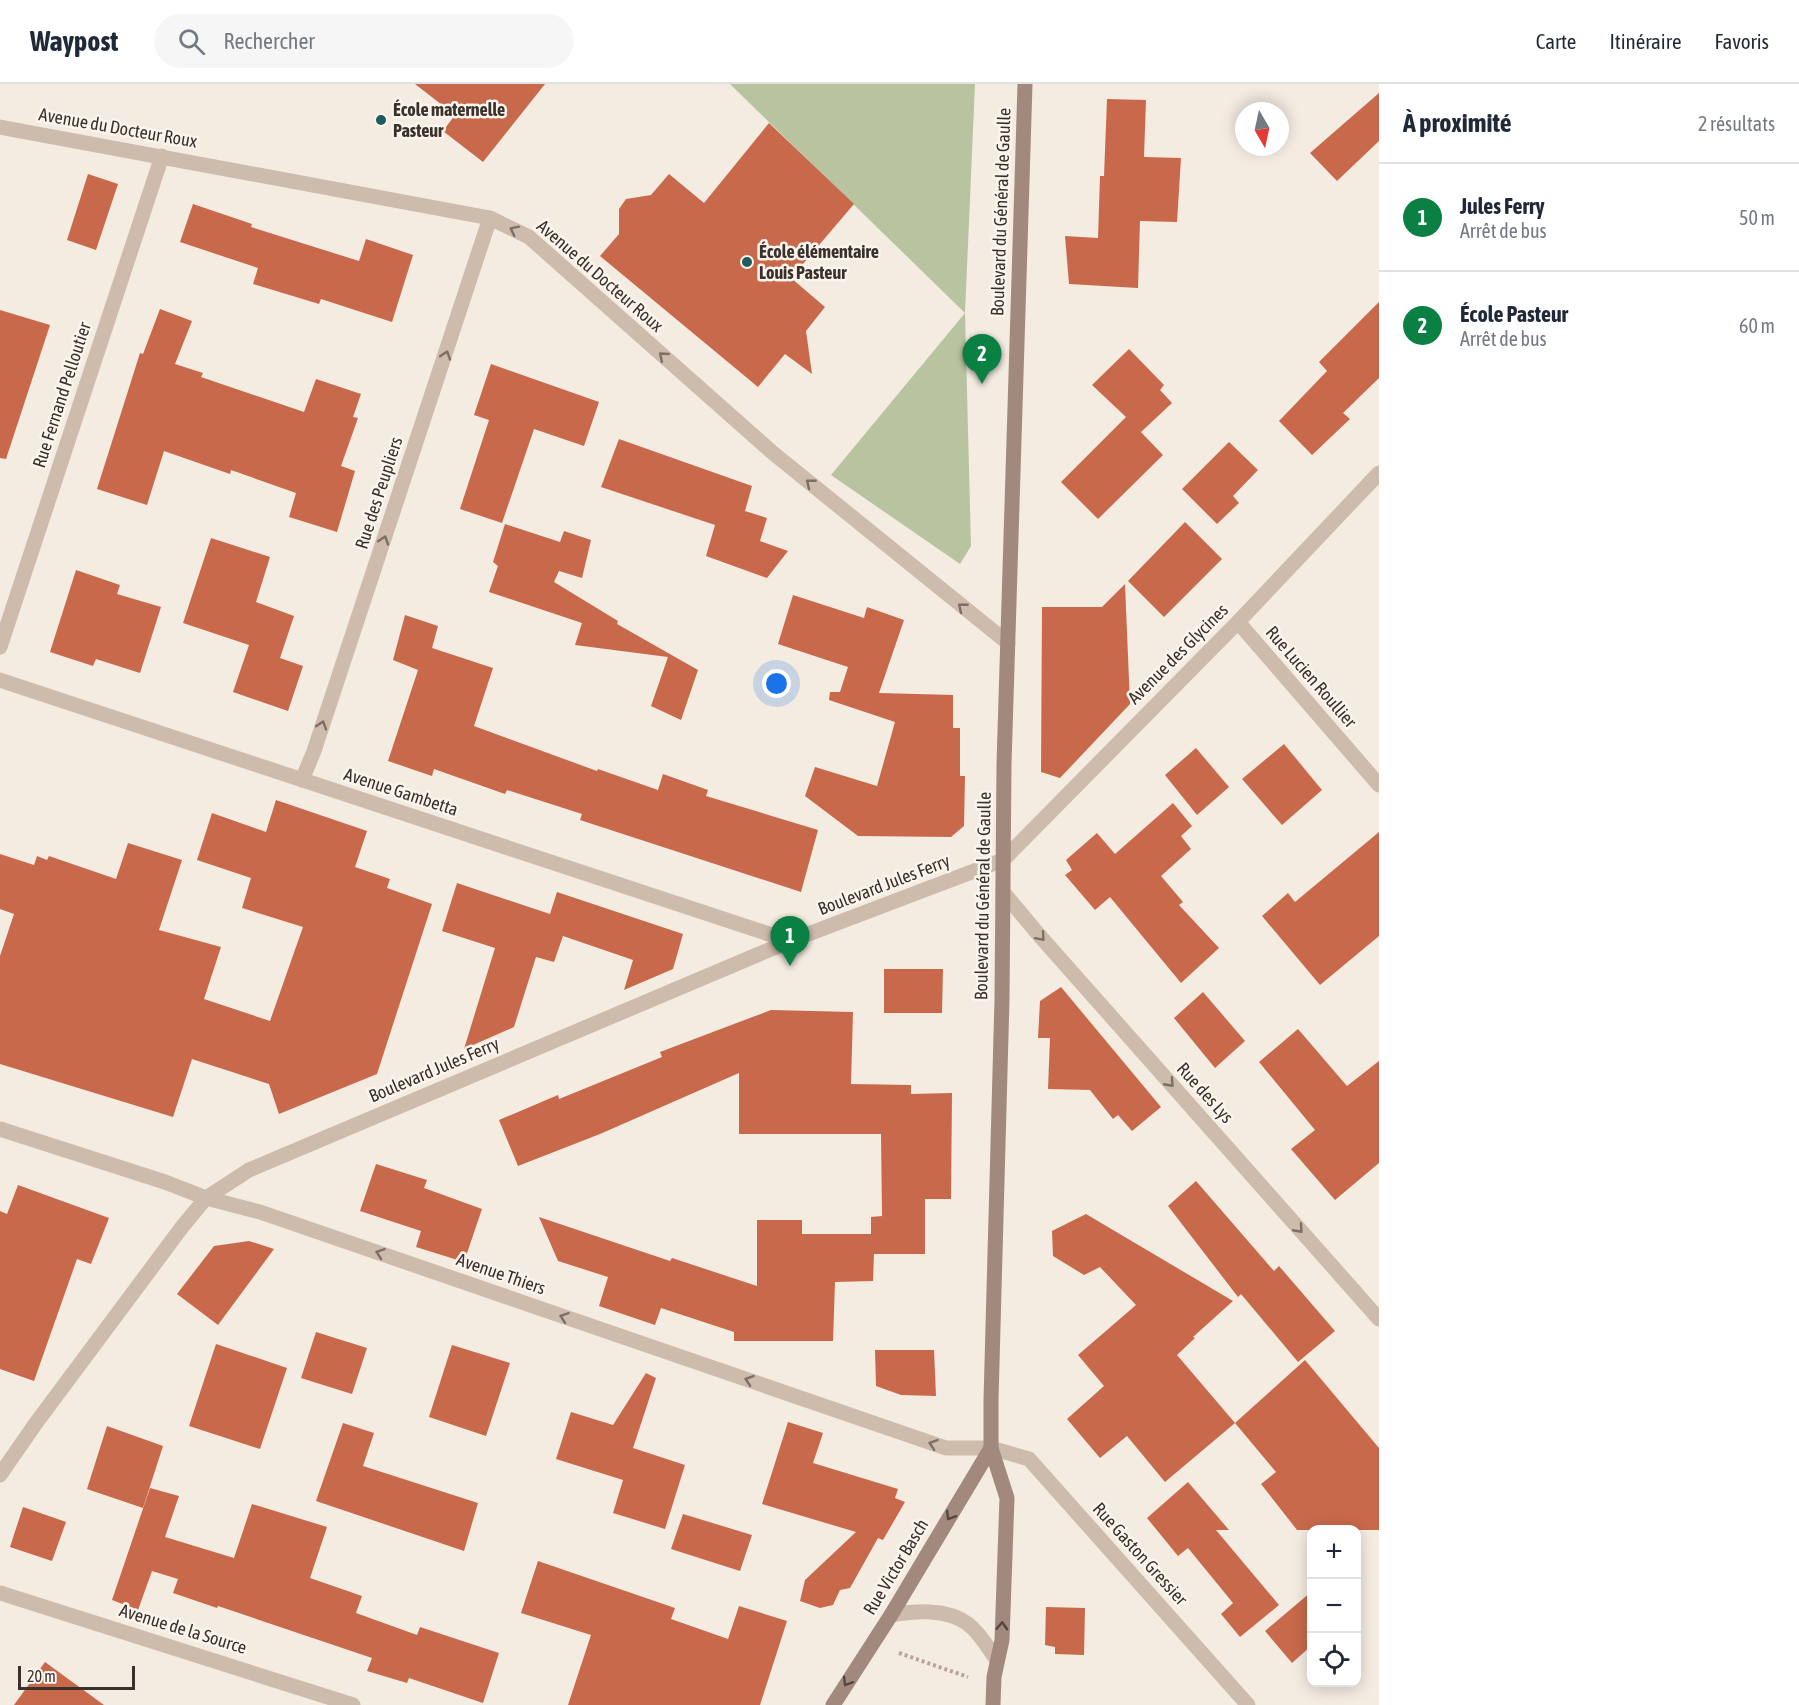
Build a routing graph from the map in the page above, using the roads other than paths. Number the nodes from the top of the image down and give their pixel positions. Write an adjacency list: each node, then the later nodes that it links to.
1 (1025, 84): 7 (street, Boulevard du Général de Gaulle)
2 (0, 127): 3 (street, Avenue du Docteur Roux)
3 (162, 156): 4 (street, Avenue du Docteur Roux); 8 (street, Rue Fernand Pelloutier)
4 (490, 218): 7 (street, Avenue du Docteur Roux, one-way to 4); 10 (street, Rue des Peupliers, one-way to 4)
5 (1379, 473): 6 (street, Avenue des Glycines)
6 (1238, 622): 11 (street, Rue Lucien Roullier); 12 (street, Avenue des Glycines)
7 (1008, 643): 12 (street, Boulevard du Général de Gaulle)
8 (0, 647)
9 (0, 680): 10 (street, Avenue Gambetta)
10 (302, 780): 14 (street, Avenue Gambetta)
11 (1379, 785)
12 (1003, 860): 13 (street, Boulevard du Général de Gaulle); 14 (street, Boulevard Jules Ferry)
13 (1003, 892): 17 (street, Rue des Lys, one-way to 17); 18 (street, Boulevard du Général de Gaulle)
14 (790, 942): 16 (street, Boulevard Jules Ferry)
15 (0, 1129): 16 (street, Avenue Thiers)
16 (206, 1198): 18 (street, Avenue Thiers, one-way to 16); 19 (street, Boulevard Jules Ferry)
17 (1379, 1319)
18 (991, 1448): 21 (street, Rue Victor Basch, one-way to 21); 22 (street, Boulevard du Général de Gaulle, one-way to 18); 26 (street, Rue Gaston Gressier)
19 (0, 1475)
20 (0, 1593): 23 (street, Avenue de la Source)
21 (891, 1615): 22 (street); 24 (street, Rue Victor Basch, one-way to 24)
22 (997, 1660): 25 (street, Boulevard du Général de Gaulle)
23 (353, 1705)
24 (833, 1705)
25 (993, 1705)
26 (1248, 1705)

